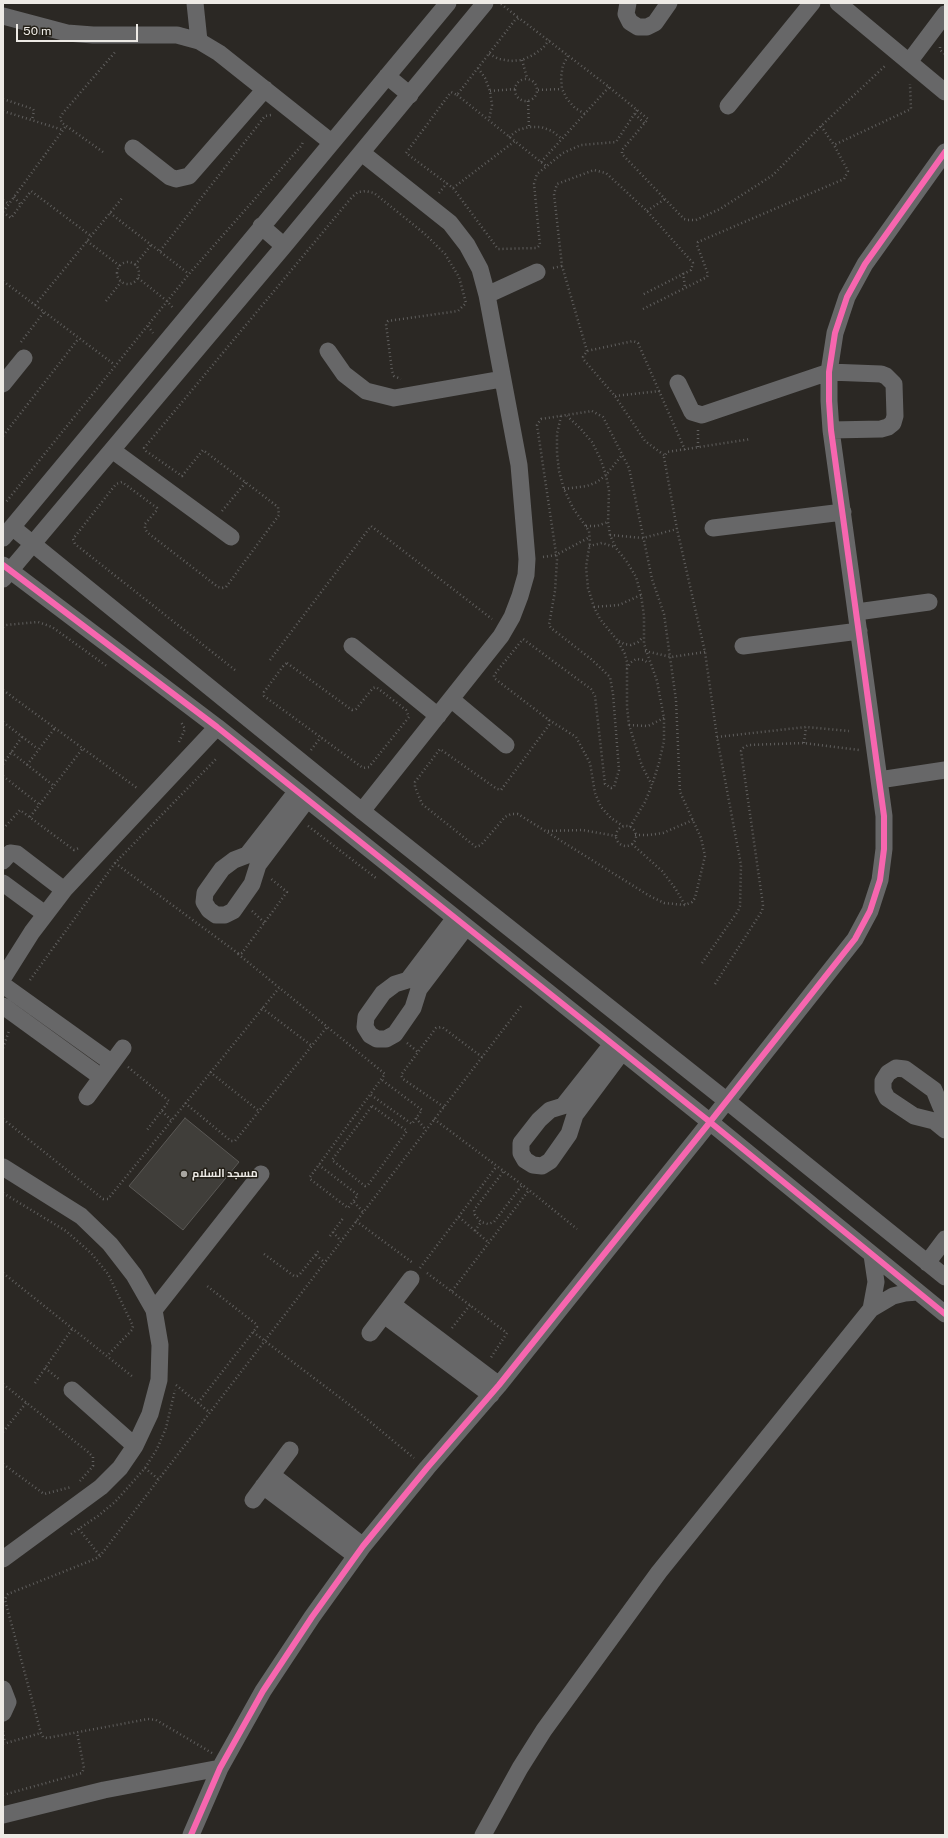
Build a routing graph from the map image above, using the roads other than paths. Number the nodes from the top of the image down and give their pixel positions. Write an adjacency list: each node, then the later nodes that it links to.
1 (195, 3): 10 (street)
2 (448, 3): 12 (street)
3 (485, 3): 15 (street)
4 (628, 3): 5 (street)
5 (669, 3)
6 (812, 3): 16 (street)
7 (838, 3): 11 (street)
8 (945, 14): 11 (street)
9 (3, 16): 10 (street)
10 (199, 41): 13 (street)
11 (904, 58): 14 (street)
12 (387, 76): 15 (street); 17 (street)
13 (265, 89): 17 (street); 18 (street)
14 (945, 92)
15 (410, 95): 20 (street)
16 (728, 106)
17 (331, 142): 21 (street)
18 (133, 148)
19 (945, 152): 27 (street)
20 (362, 153): 22 (street); 24 (street)
21 (261, 226): 22 (street); 35 (street)
22 (284, 246): 32 (street)
23 (537, 272): 24 (street)
24 (487, 295): 28 (street)
25 (328, 350): 28 (street)
26 (20, 352): 30 (street)
27 (829, 372): 29 (street); 31 (street); 31 (street)
28 (502, 379): 44 (street)
29 (678, 383)
30 (3, 384)
31 (831, 430): 33 (street)
32 (112, 450): 36 (street); 37 (street)
33 (843, 512): 34 (street); 40 (street)
34 (713, 528)
35 (7, 532): 37 (street)
36 (231, 537)
37 (33, 544): 38 (street); 51 (street)
38 (6, 571): 46 (street)
39 (929, 602): 40 (street)
40 (856, 612): 41 (street)
41 (859, 631): 43 (street); 49 (street)
42 (352, 646): 45 (street)
43 (743, 646)
44 (451, 699): 45 (street); 47 (street)
45 (438, 716): 51 (street)
46 (217, 727): 50 (street); 54 (street)
47 (506, 745)
48 (945, 770): 49 (street)
49 (879, 780): 63 (street)
50 (302, 795): 50 (street); 56 (street)
51 (362, 811): 63 (street)
52 (3, 862): 54 (street)
53 (3, 882): 55 (street)
54 (64, 890): 55 (street)
55 (45, 914): 57 (street)
56 (461, 922): 56 (street); 60 (street)
57 (3, 978)
58 (3, 985): 61 (street)
59 (3, 1006): 61 (street)
60 (617, 1048): 60 (street); 65 (street)
61 (101, 1077): 62 (street)
62 (87, 1097)
63 (727, 1101): 65 (street); 71 (street)
64 (945, 1112): 66 (street)
65 (710, 1122): 70 (street); 81 (street)
66 (945, 1130)
67 (3, 1167): 77 (street)
68 (261, 1174): 77 (street)
69 (945, 1239): 71 (street)
70 (872, 1255): 74 (street); 76 (street)
71 (927, 1263): 73 (street)
72 (412, 1271): 75 (street)
73 (945, 1277)
74 (918, 1292): 76 (street); 78 (street)
75 (388, 1309): 79 (street); 81 (street)
76 (871, 1309): 93 (street)
77 (154, 1310): 82 (street)
78 (945, 1314)
79 (370, 1333)
80 (72, 1390): 82 (street)
81 (495, 1390): 86 (street)
82 (135, 1446): 87 (street)
83 (290, 1450): 84 (street)
84 (267, 1481): 85 (street); 86 (street)
85 (253, 1500)
86 (360, 1551): 90 (street)
87 (3, 1559)
88 (3, 1690): 89 (street)
89 (3, 1713)
90 (222, 1764): 91 (street); 92 (street)
91 (3, 1815)
92 (191, 1835)
93 (482, 1835)

